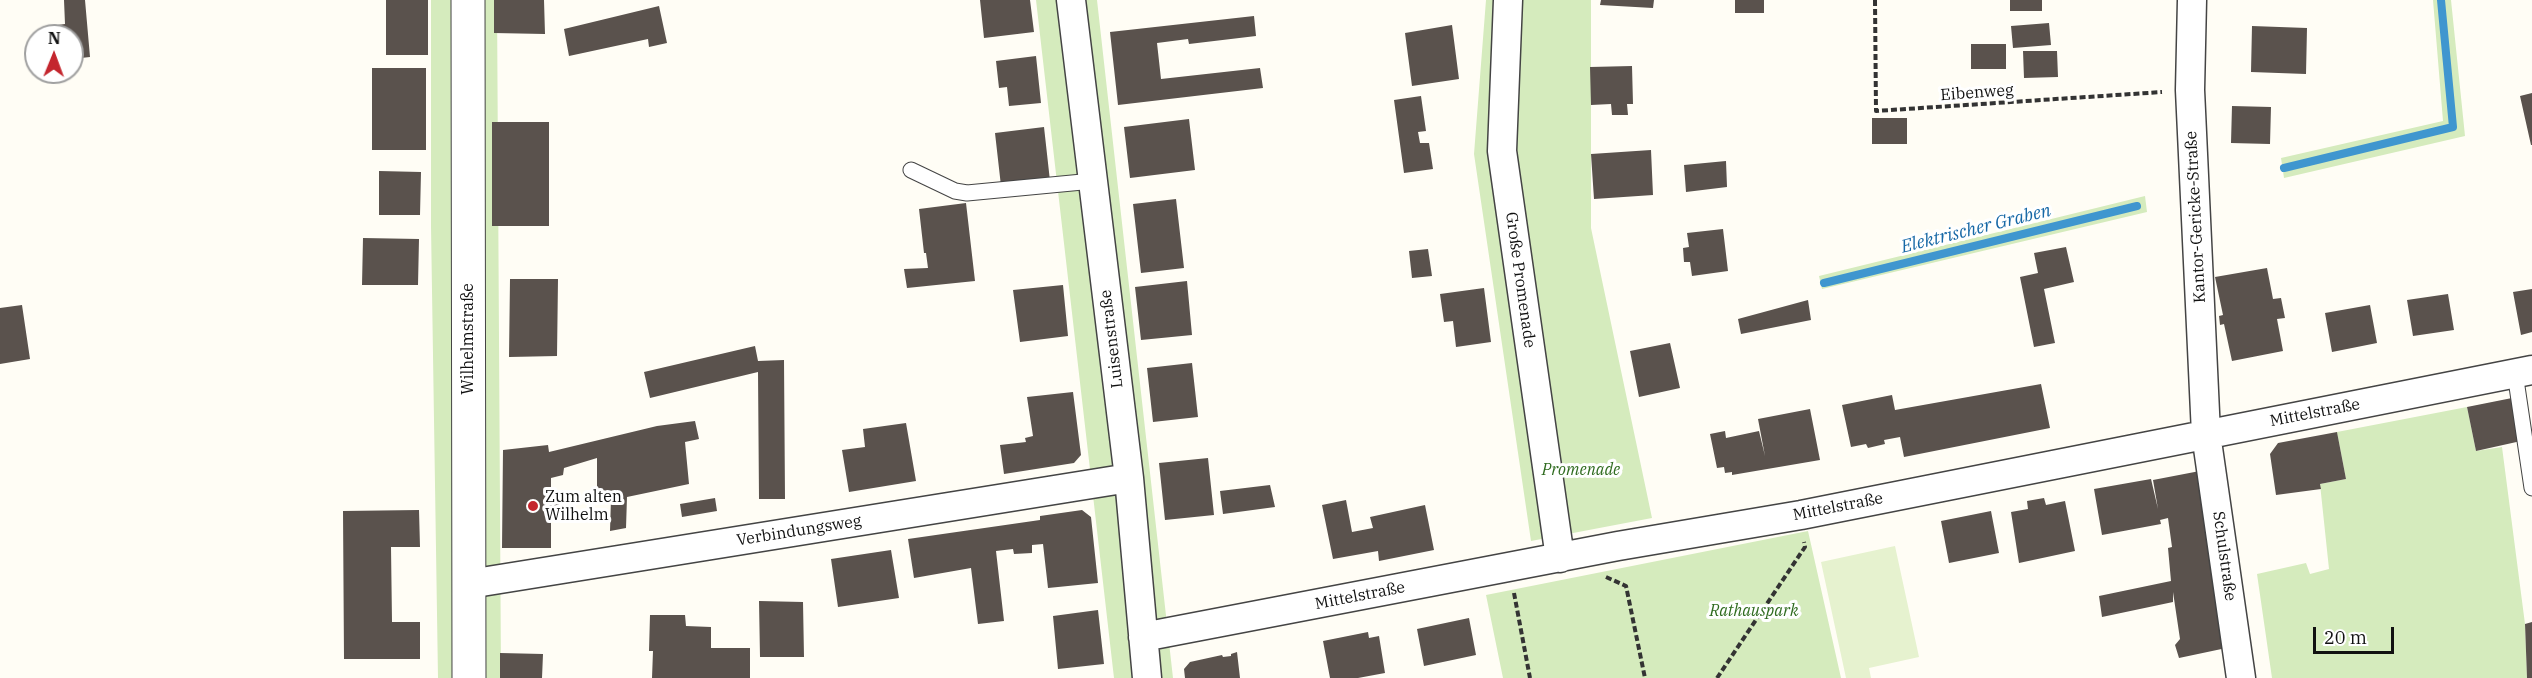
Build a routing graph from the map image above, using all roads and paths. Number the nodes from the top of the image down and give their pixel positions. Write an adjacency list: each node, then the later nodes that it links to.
1 (468, 0): 17 (street, Wilhelmstraße)
2 (1071, 0): 8 (street, Luisenstraße)
3 (1508, 0): 15 (street, Große Promenade)
4 (1875, 0): 6 (path, Eibenweg)
5 (2192, 0): 6 (street, Kantor-Gericke-Straße)
6 (2190, 90): 10 (street, Kantor-Gericke-Straße)
7 (911, 170): 8 (lane)
8 (1093, 181): 11 (street, Luisenstraße)
9 (2523, 371): 10 (street, Mittelstraße); 12 (lane)
10 (2206, 434): 13 (street, Mittelstraße); 24 (street, Schulstraße)
11 (1129, 478): 17 (street, Verbindungsweg); 18 (street, Luisenstraße)
12 (2532, 488)
13 (1801, 515): 14 (street, Mittelstraße); 23 (path)
14 (1588, 552): 15 (street, Mittelstraße); 22 (path)
15 (1560, 558): 16 (street, Mittelstraße)
16 (1509, 567): 18 (street, Mittelstraße); 21 (path)
17 (469, 584): 19 (street, Wilhelmstraße)
18 (1143, 637): 20 (street, Luisenstraße)
19 (470, 678)
20 (1147, 678)
21 (1530, 678)
22 (1645, 678)
23 (1717, 678)
24 (2241, 678)

